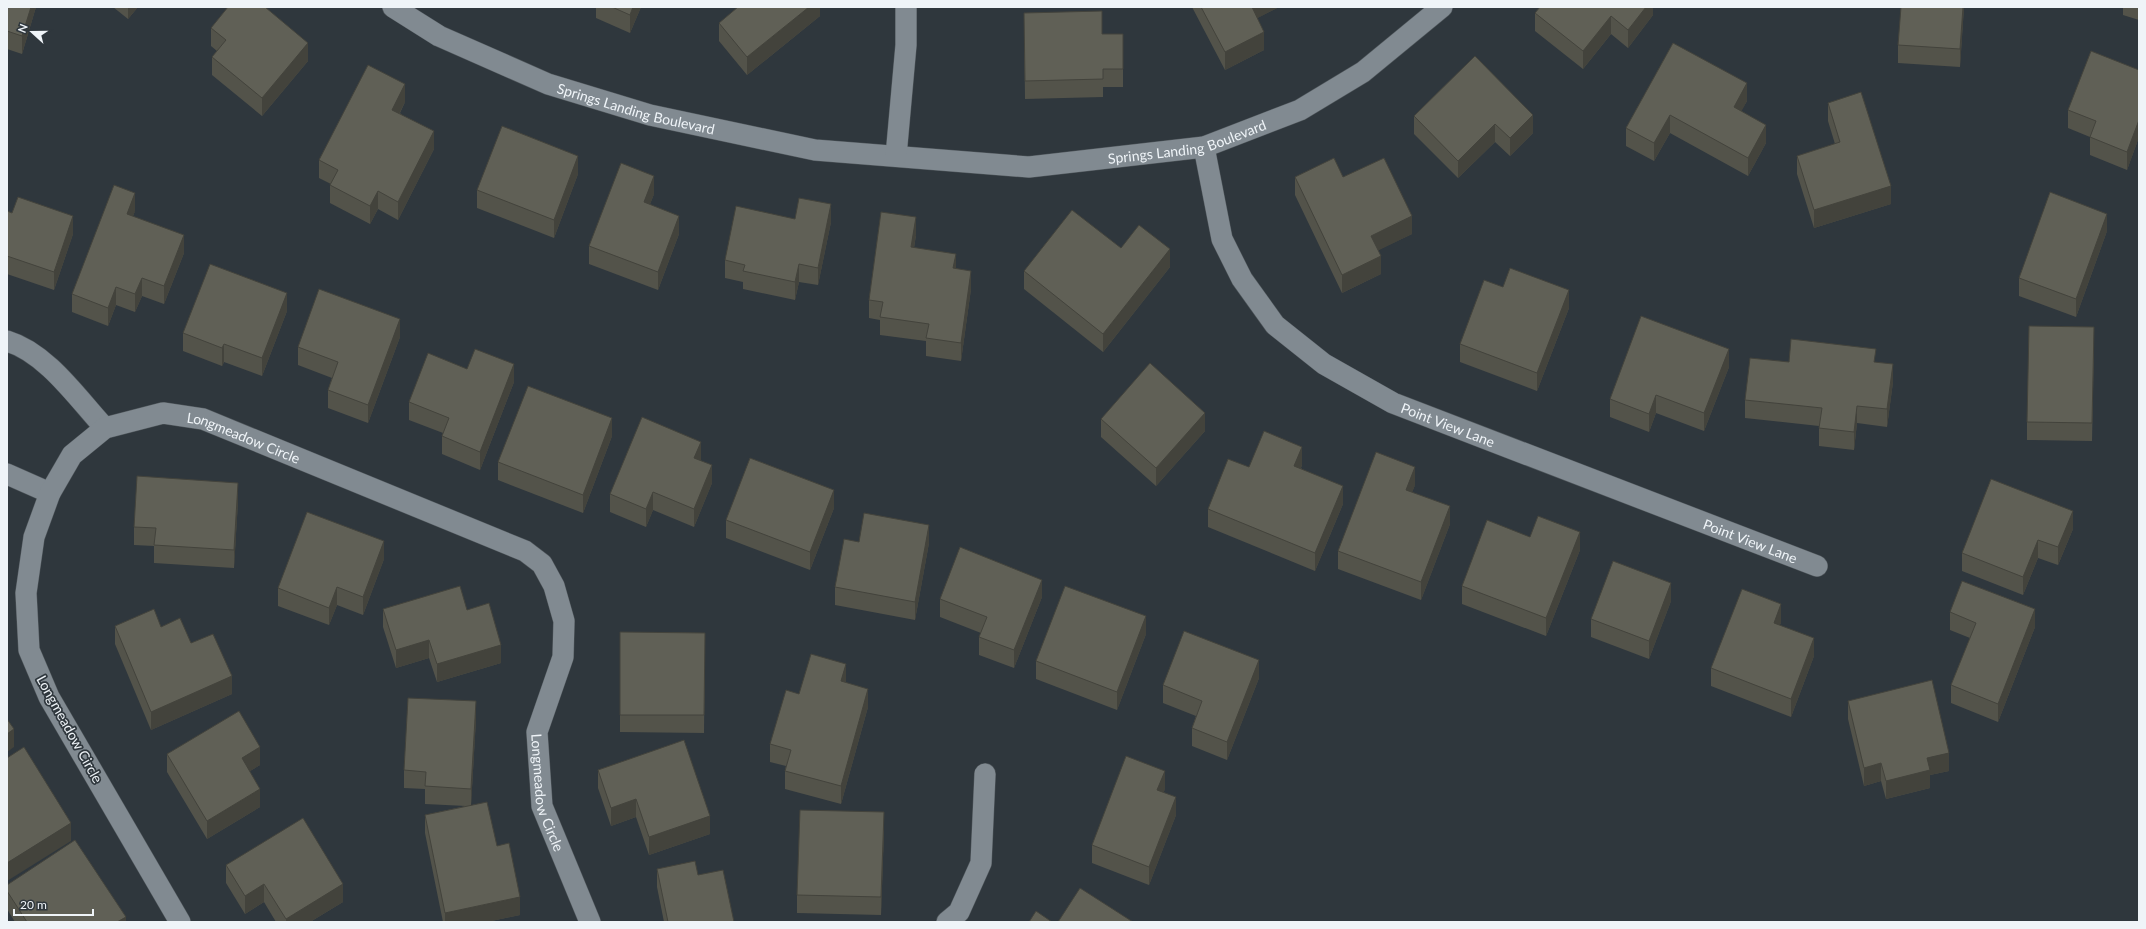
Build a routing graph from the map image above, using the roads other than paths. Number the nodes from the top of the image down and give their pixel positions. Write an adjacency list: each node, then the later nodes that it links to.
1 (393, 7): 5 (street, Springs Landing Boulevard)
2 (906, 7): 5 (street)
3 (1442, 7): 4 (street, Springs Landing Boulevard)
4 (1204, 147): 5 (street, Springs Landing Boulevard); 10 (street, Point View Lane)
5 (896, 156)
6 (7, 341): 7 (street)
7 (105, 428): 9 (street, Longmeadow Circle); 13 (street, Longmeadow Circle)
8 (7, 474): 9 (street)
9 (50, 493): 12 (street, Longmeadow Circle)
10 (1817, 566)
11 (985, 774): 14 (street)
12 (180, 922)
13 (590, 922)
14 (947, 922)

